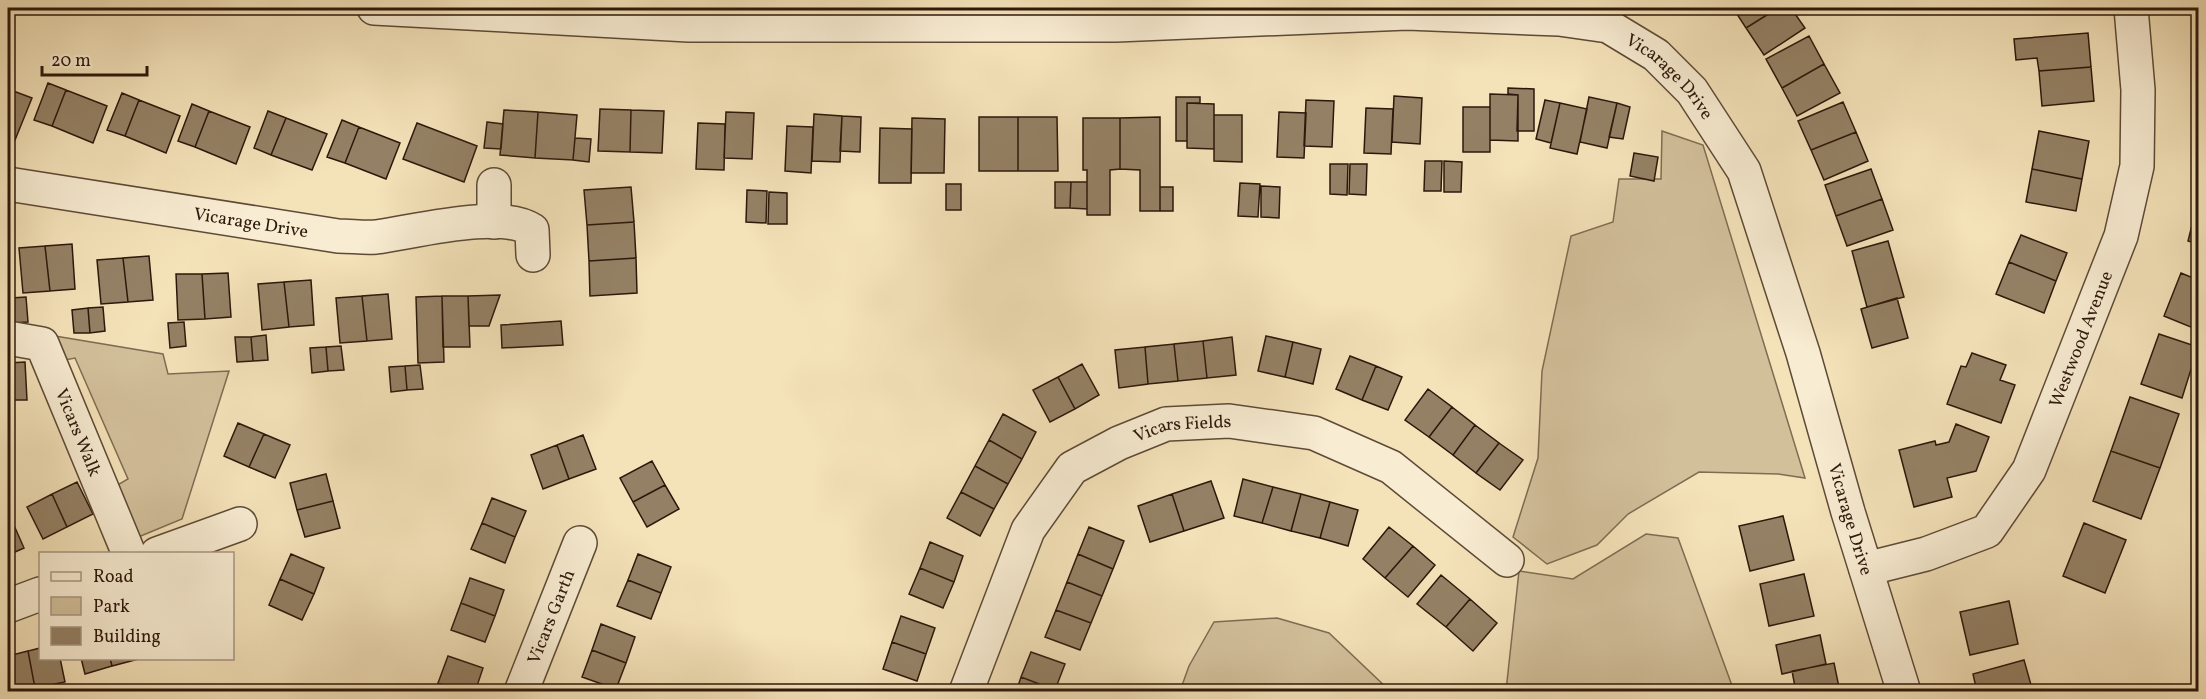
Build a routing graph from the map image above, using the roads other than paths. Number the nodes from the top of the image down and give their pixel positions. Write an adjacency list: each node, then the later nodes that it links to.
1 (374, 8): 13 (street, Vicarage Drive)
2 (2131, 8): 13 (street, Westwood Avenue)
3 (8, 184): 5 (street, Vicarage Drive)
4 (494, 185): 5 (street)
5 (494, 222): 6 (street, Vicarage Drive)
6 (533, 255)
7 (8, 338): 10 (street, Vicars Walk)
8 (240, 524): 11 (street)
9 (580, 543): 16 (street, Vicars Garth)
10 (128, 552)
11 (163, 552)
12 (1508, 561): 17 (street, Vicars Fields)
13 (1866, 569): 18 (street, Vicarage Drive)
14 (39, 594): 15 (street)
15 (8, 606)
16 (522, 692)
17 (966, 692)
18 (1904, 692)

